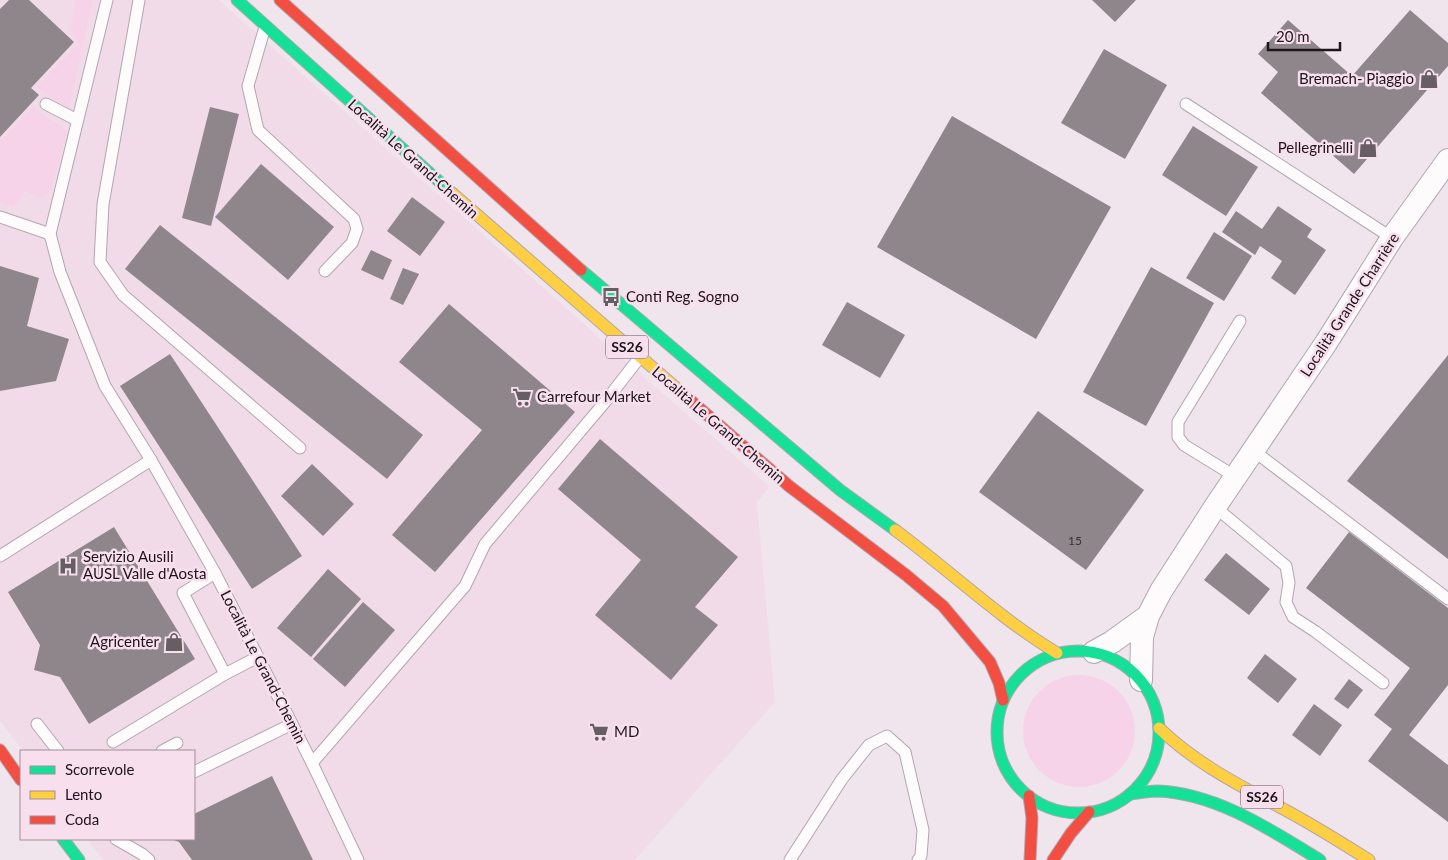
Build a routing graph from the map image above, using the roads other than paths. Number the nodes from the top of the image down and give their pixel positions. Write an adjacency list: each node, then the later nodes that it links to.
1 (107, 0): 8 (lane, Località Le Grand-Chemin)
2 (138, 0): 16 (lane)
3 (237, 0): 5 (main road, Località Le Grand-Chemin / SS26)
4 (280, 0): 26 (main road, Località Le Grand-Chemin / SS26)
5 (266, 26): 13 (lane); 15 (main road, Località Le Grand-Chemin / SS26)
6 (46, 104): 8 (lane)
7 (1186, 104): 12 (lane)
8 (77, 120): 11 (lane, Località Le Grand-Chemin)
9 (1448, 160): 12 (street, Località Grande Charrière)
10 (0, 217): 11 (lane)
11 (50, 234): 18 (lane, Località Le Grand-Chemin)
12 (1392, 238): 17 (street, Località Grande Charrière)
13 (325, 272)
14 (1240, 320): 19 (lane)
15 (640, 357): 31 (main road, Località Le Grand-Chemin / SS26); 40 (lane)
16 (300, 448)
17 (1254, 451): 19 (street, Località Grande Charrière); 23 (lane)
18 (151, 460): 21 (lane); 22 (lane, Località Le Grand-Chemin)
19 (1236, 477): 20 (street, Località Grande Charrière)
20 (1215, 507): 24 (street, Località Grande Charrière); 30 (lane)
21 (0, 556)
22 (216, 573): 27 (lane, Località Le Grand-Chemin); 28 (lane)
23 (1448, 599)
24 (1148, 616): 25 (street, Località Grande Charrière); 29 (street, Località Grande Charrière)
25 (1094, 652): 26 (main road, Località Le Grand-Chemin); 29 (main road, Località Le Grand-Chemin)
26 (1057, 653): 31 (main road, Località Le Grand-Chemin)
27 (258, 657): 28 (lane); 33 (lane, Località Le Grand-Chemin)
28 (225, 674): 35 (lane)
29 (1141, 680): 34 (main road, Località Le Grand-Chemin)
30 (1383, 683)
31 (1002, 700): 44 (main road, Località Le Grand-Chemin)
32 (37, 724): 38 (lane)
33 (292, 724): 40 (lane, Località Le Grand-Chemin); 41 (lane)
34 (1159, 728): 43 (main road, Località Le Grand-Chemin); 56 (main road, SS26)
35 (113, 742)
36 (177, 743): 39 (lane)
37 (0, 750): 42 (main road)
38 (57, 750)
39 (164, 750)
40 (312, 763): 50 (lane, Località Le Grand-Chemin)
41 (195, 772)
42 (20, 779)
43 (1130, 794): 45 (main road, Località Le Grand-Chemin); 55 (main road, Località Le Grand-Chemin / SS26)
44 (1029, 796): 45 (main road, Località Le Grand-Chemin); 53 (main road)
45 (1088, 812): 54 (main road)
46 (64, 840): 48 (main road)
47 (118, 840): 49 (lane)
48 (79, 860)
49 (148, 860)
50 (358, 860)
51 (790, 860): 52 (lane)
52 (918, 860)
53 (1030, 860)
54 (1053, 860)
55 (1320, 860)
56 (1369, 860)

